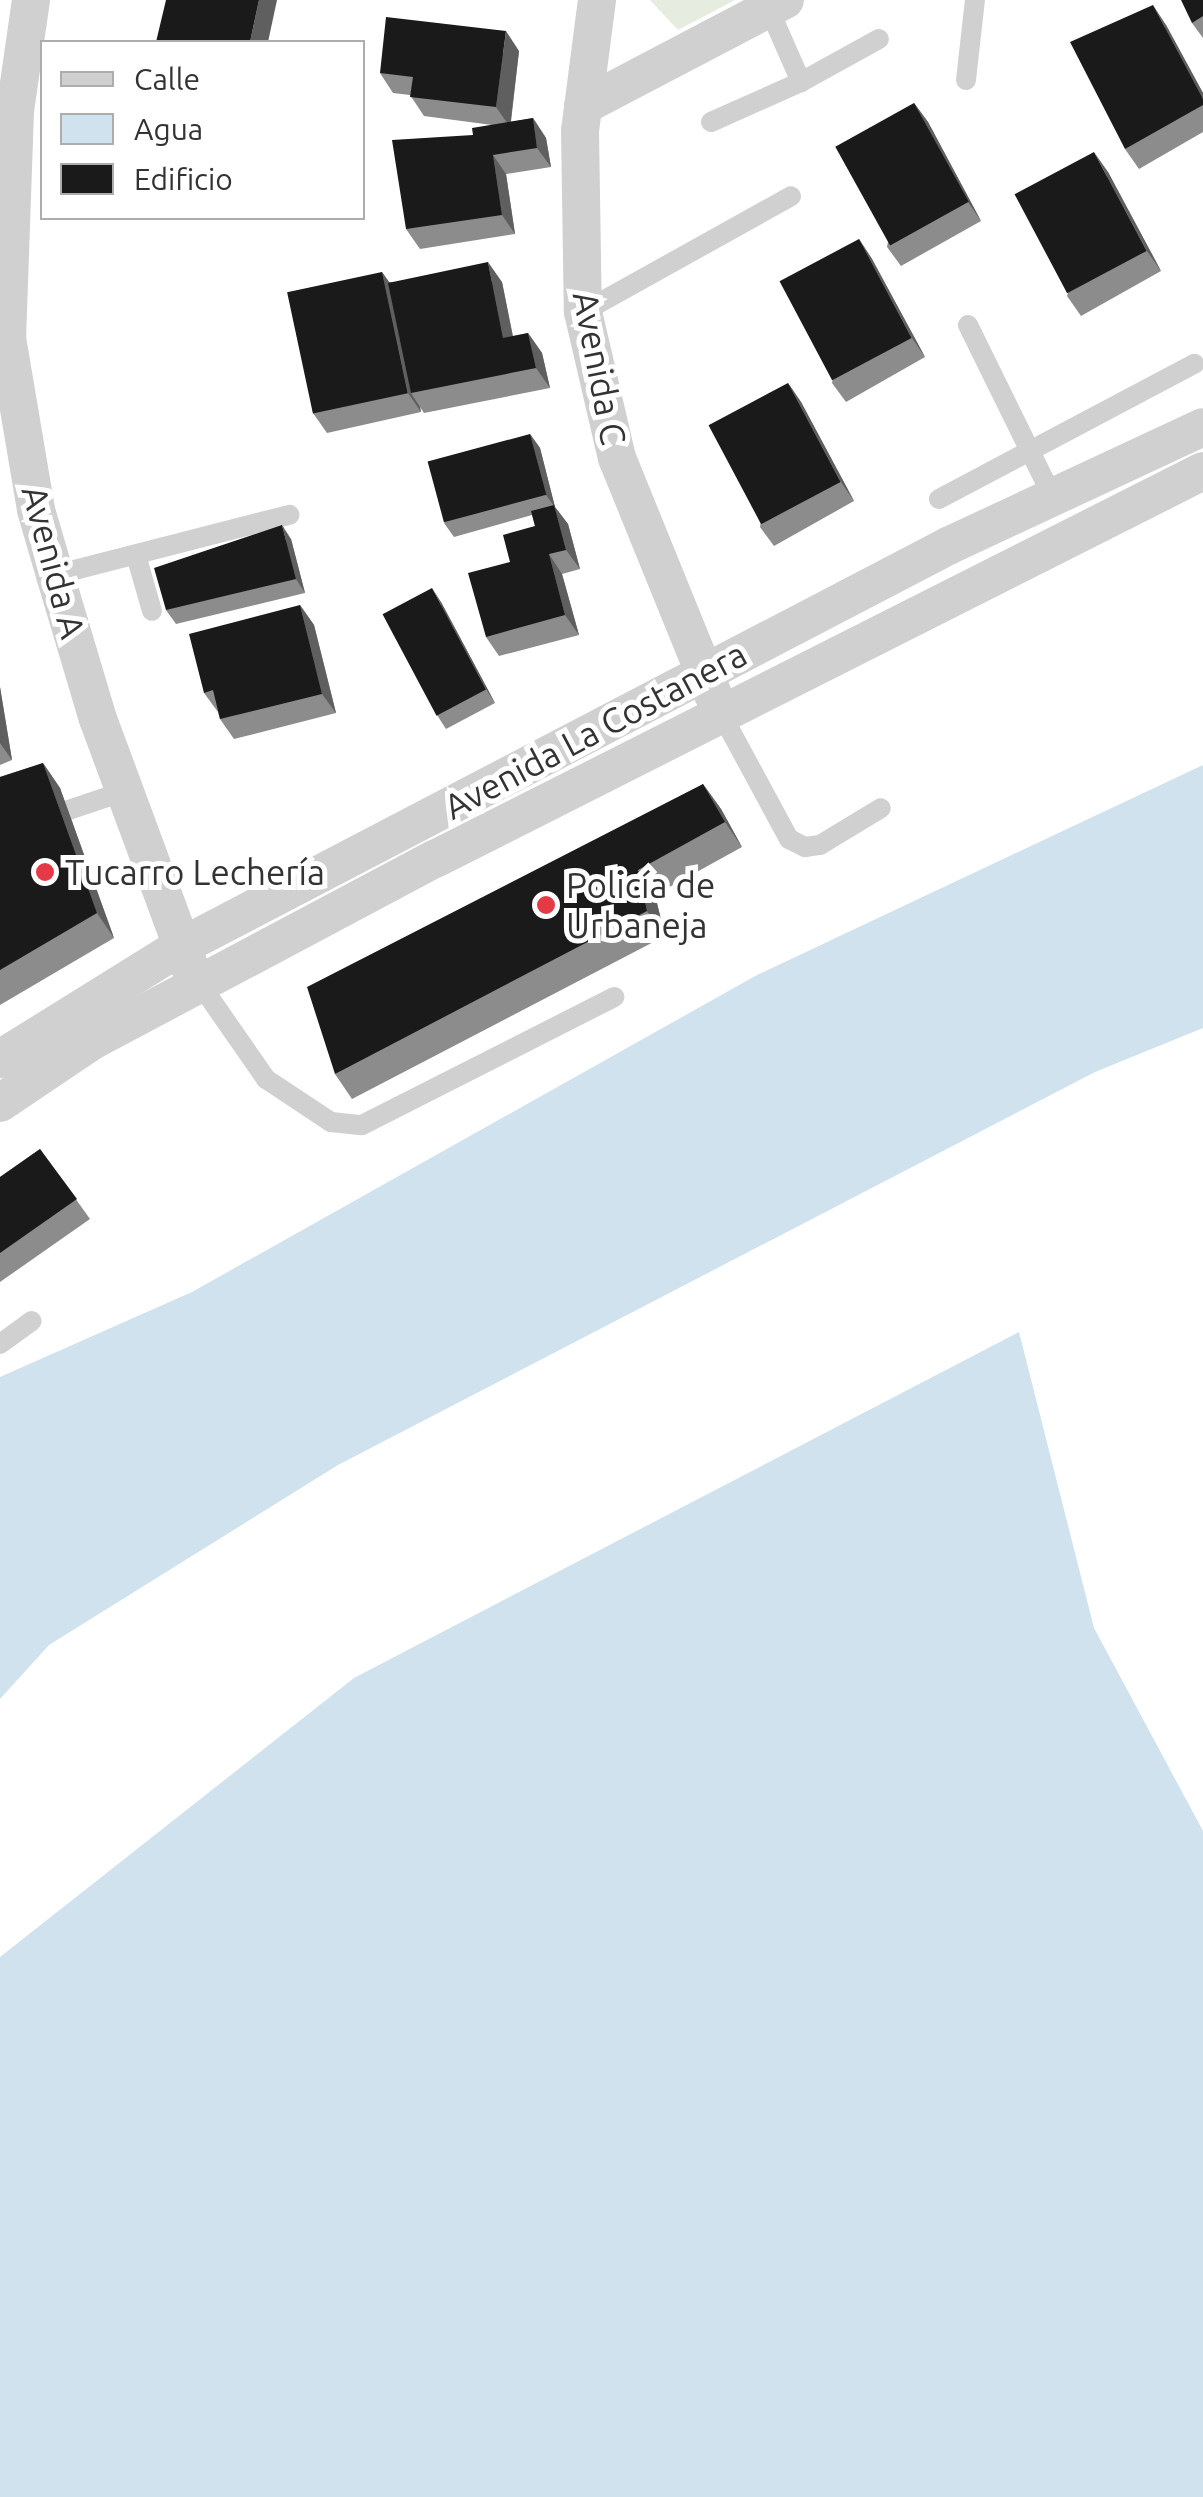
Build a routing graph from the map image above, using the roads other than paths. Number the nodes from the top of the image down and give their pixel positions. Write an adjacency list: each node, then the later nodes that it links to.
1 (30, 0): 21 (street, Avenida A)
2 (597, 0): 8 (street, Avenida C)
3 (975, 0): 6 (lane)
4 (777, 4): 7 (lane); 8 (street)
5 (879, 39): 7 (lane)
6 (966, 80)
7 (800, 82): 9 (lane)
8 (583, 106): 11 (street, Avenida C)
9 (711, 122)
10 (791, 196): 11 (lane)
11 (583, 312): 23 (street, Avenida C)
12 (968, 324): 15 (lane)
13 (1194, 364): 15 (lane)
14 (1203, 427): 17 (street, Avenida La Costanera)
15 (1030, 452): 17 (lane); 18 (lane)
16 (1203, 471): 24 (street, Avenida La Costanera)
17 (1052, 498): 23 (street, Avenida La Costanera)
18 (939, 499)
19 (289, 515): 20 (lane)
20 (136, 554): 21 (lane); 22 (lane)
21 (55, 575): 25 (street, Avenida A)
22 (152, 611)
23 (704, 674): 24 (street, Avenida C); 28 (street, Avenida La Costanera)
24 (723, 716): 26 (lane); 29 (street, Avenida La Costanera)
25 (126, 791): 27 (lane); 28 (street, Avenida A)
26 (881, 808)
27 (0, 833)
28 (178, 948): 29 (street, Avenida A); 31 (street, Avenida La Costanera)
29 (200, 984): 30 (lane); 32 (street, Avenida La Costanera)
30 (614, 997)
31 (0, 1059)
32 (0, 1102)
33 (32, 1321): 34 (lane)
34 (0, 1344)

